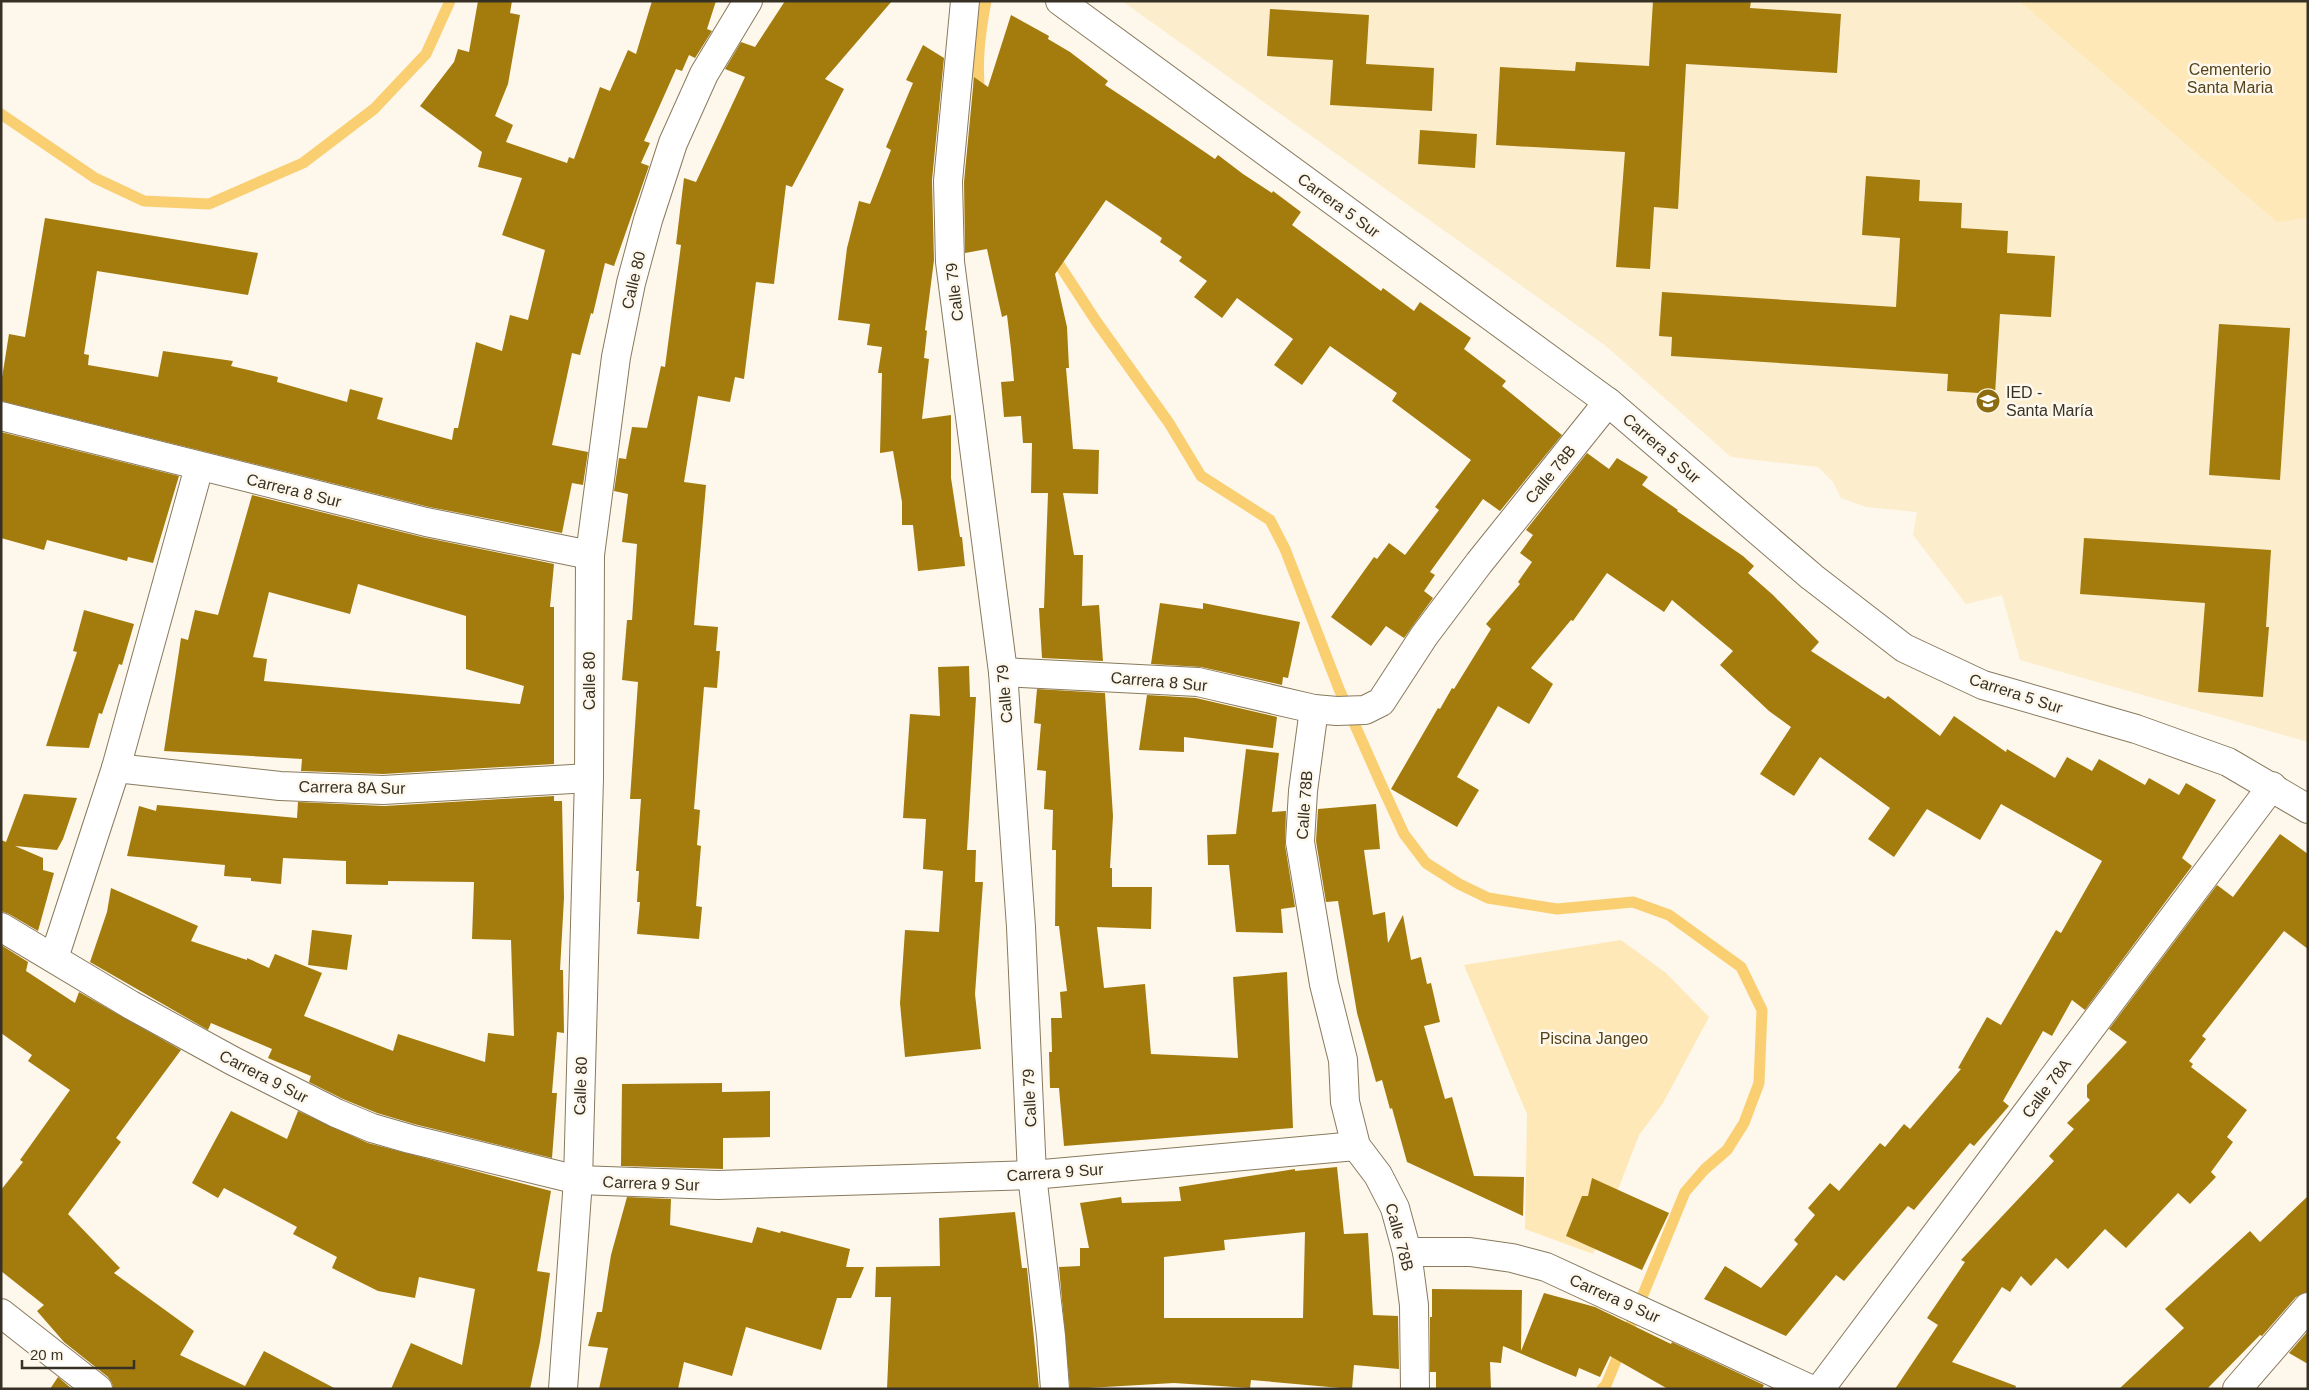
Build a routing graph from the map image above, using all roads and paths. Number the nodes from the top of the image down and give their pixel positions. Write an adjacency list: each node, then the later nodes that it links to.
1 (748, 1): 7 (street, Calle 80)
2 (965, 1): 8 (street, Calle 79)
3 (1060, 1): 4 (street, Carrera 5 Sur)
4 (1608, 402): 9 (street, Calle 78B); 12 (street, Carrera 5 Sur)
5 (1, 416): 6 (street, Carrera 8 Sur)
6 (200, 467): 7 (street, Carrera 8 Sur); 10 (street)
7 (590, 555): 11 (street, Calle 80)
8 (1003, 672): 9 (street, Carrera 8 Sur); 17 (street, Calle 79)
9 (1325, 710): 16 (street, Calle 78B)
10 (116, 768): 11 (street, Carrera 8A Sur); 15 (street)
11 (589, 778): 18 (street, Calle 80)
12 (2272, 786): 13 (street, Carrera 5 Sur); 27 (street, Calle 78A)
13 (2308, 809)
14 (1, 927): 15 (street, Carrera 9 Sur)
15 (54, 958): 18 (street, Carrera 9 Sur)
16 (1356, 1146): 17 (street, Carrera 9 Sur); 19 (street, Calle 78B)
17 (1032, 1175): 18 (street, Carrera 9 Sur); 24 (street, Calle 79)
18 (578, 1180): 23 (street, Calle 80)
19 (1407, 1252): 25 (street, Calle 78B); 26 (street, Carrera 9 Sur)
20 (2308, 1307): 28 (street)
21 (1, 1313): 22 (street)
22 (98, 1389)
23 (563, 1389)
24 (1055, 1389)
25 (1415, 1389)
26 (1810, 1389)
27 (1820, 1389)
28 (2237, 1389)

